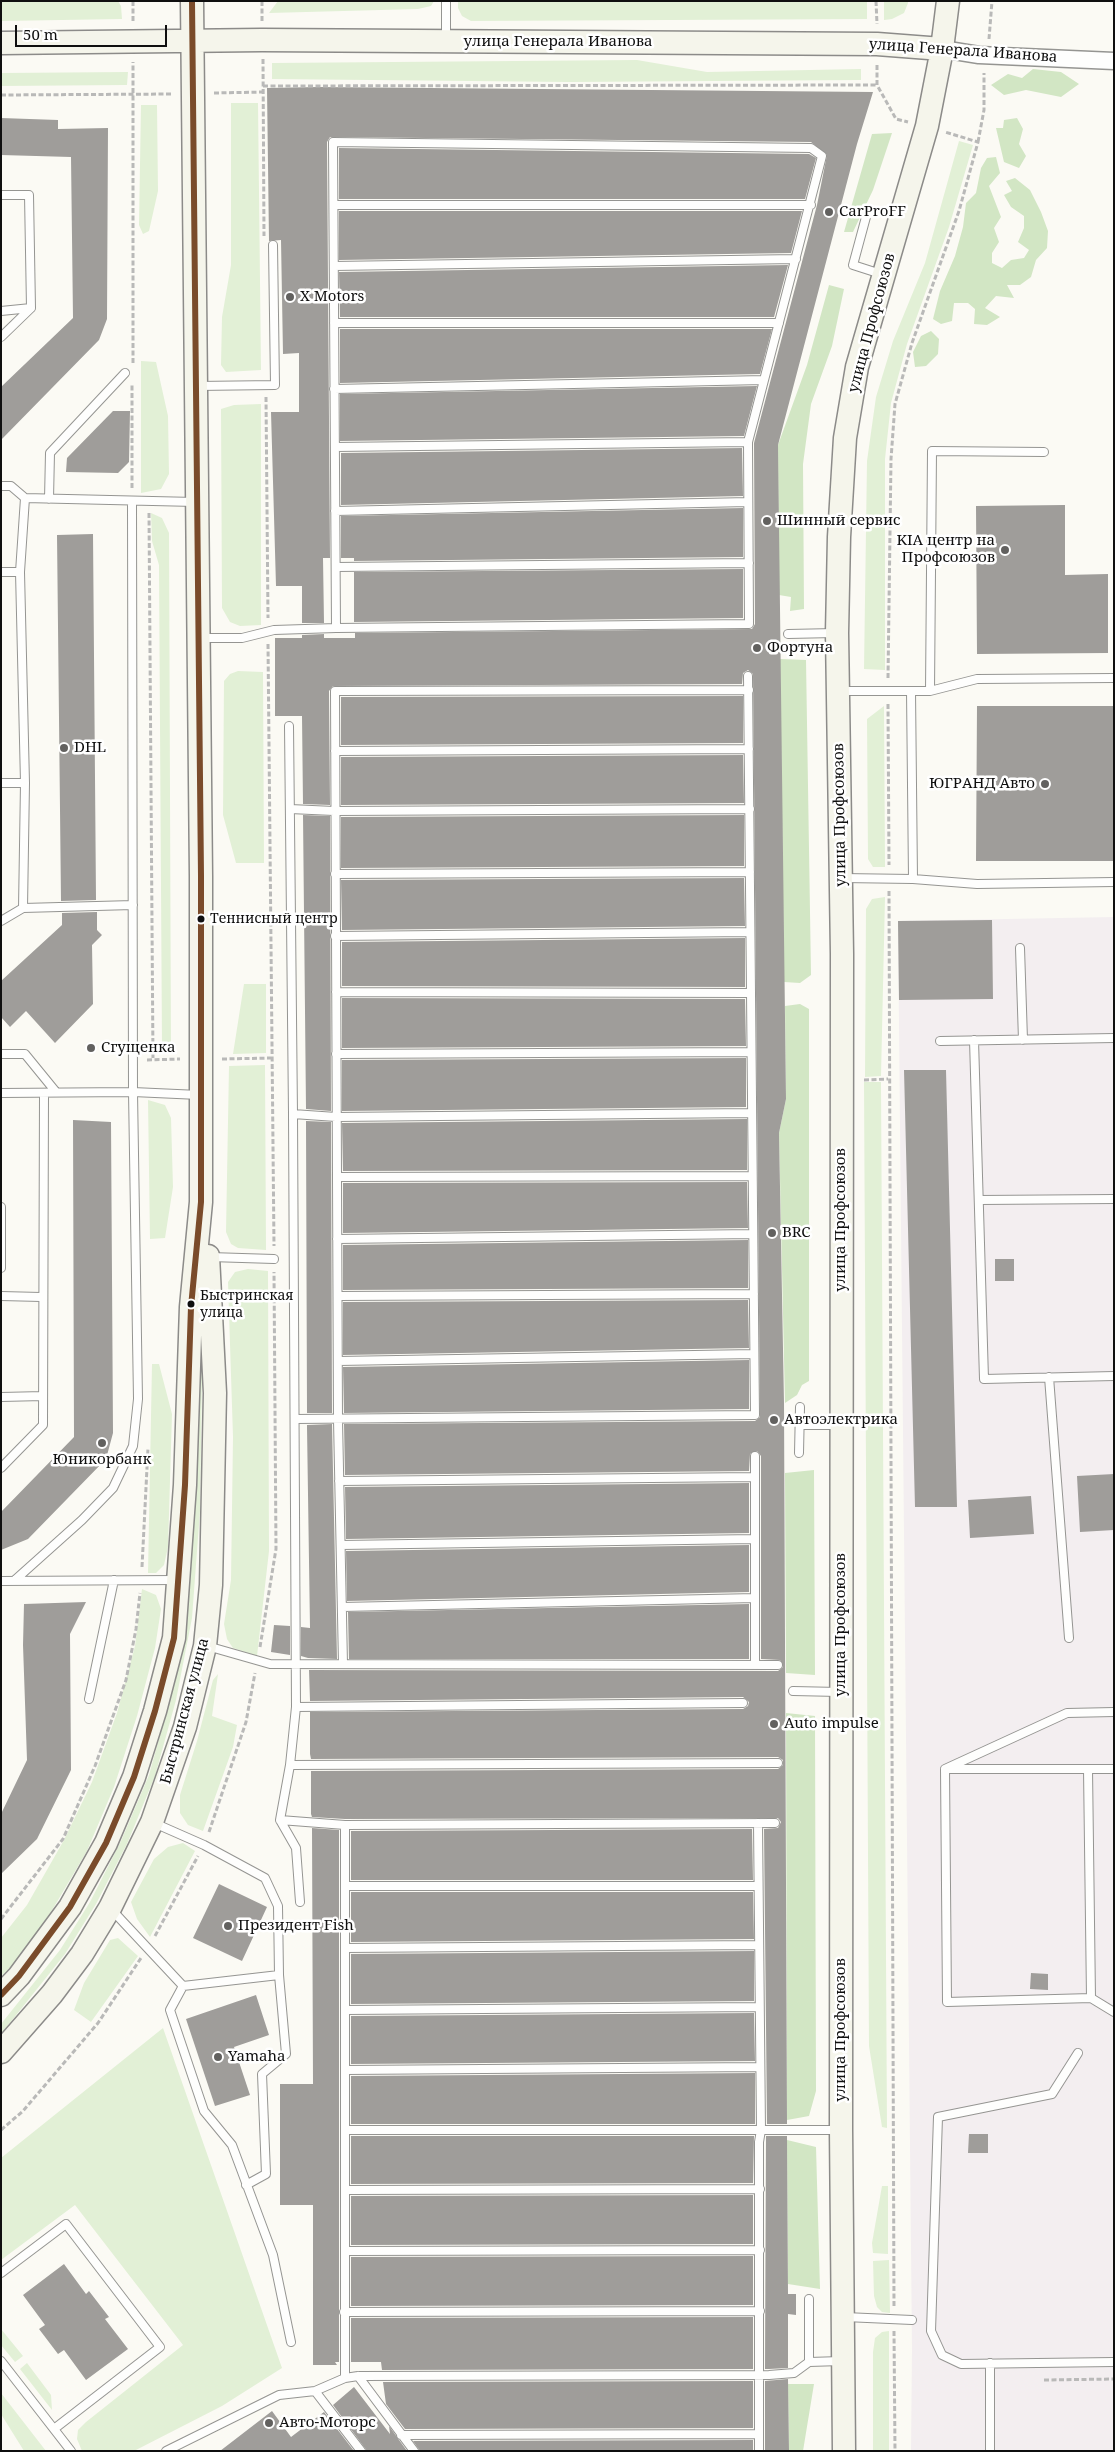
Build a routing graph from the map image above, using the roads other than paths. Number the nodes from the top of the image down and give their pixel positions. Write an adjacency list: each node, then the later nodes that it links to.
1 (192, 1): 4 (main road, Быстринская улица)
2 (446, 1): 5 (lane)
3 (948, 1): 7 (main road, улица Профсоюзов)
4 (192, 41): 5 (main road, улица Генерала Иванова); 6 (main road, улица Генерала Иванова); 24 (main road, Быстринская улица)
5 (446, 41): 7 (main road, улица Генерала Иванова)
6 (1, 43)
7 (942, 49): 8 (street, улица Генерала Иванова); 16 (main road, улица Профсоюзов)
8 (1114, 62)
9 (1, 195): 17 (lane)
10 (334, 205): 11 (lane); 11 (lane); 15 (lane)
11 (810, 205): 14 (lane)
12 (866, 217): 16 (lane)
13 (273, 244): 24 (lane)
14 (796, 259): 15 (lane); 20 (lane)
15 (334, 266): 19 (lane)
16 (883, 275): 41 (main road, улица Профсоюзов)
17 (31, 308): 18 (lane); 21 (lane)
18 (1, 311)
19 (334, 323): 20 (lane); 25 (lane)
20 (779, 323): 23 (lane)
21 (1, 337)
22 (129, 375): 31 (lane)
23 (764, 380): 25 (lane); 26 (lane)
24 (195, 386): 33 (main road, Быстринская улица)
25 (334, 389): 27 (lane)
26 (748, 442): 27 (lane); 34 (lane)
27 (335, 447): 35 (lane)
28 (1044, 452): 49 (lane)
29 (1, 486): 30 (lane)
30 (25, 498): 31 (lane); 39 (lane)
31 (49, 498): 32 (lane)
32 (132, 501): 33 (lane); 63 (lane)
33 (197, 502): 43 (main road, Быстринская улица)
34 (748, 502): 35 (lane); 36 (lane)
35 (335, 511): 37 (lane)
36 (748, 562): 37 (lane); 40 (lane)
37 (336, 567): 40 (lane)
38 (1, 572): 39 (lane)
39 (20, 572): 54 (lane)
40 (336, 628): 43 (lane)
41 (837, 633): 42 (lane); 47 (main road, улица Профсоюзов)
42 (788, 634)
43 (197, 638): 82 (main road, Быстринская улица)
44 (748, 676): 46 (lane)
45 (1114, 678): 49 (lane)
46 (749, 690): 51 (lane); 52 (lane)
47 (838, 691): 48 (lane); 60 (main road, улица Профсоюзов)
48 (910, 691): 49 (lane); 61 (lane)
49 (930, 691)
50 (289, 726): 55 (lane)
51 (749, 749): 52 (lane); 56 (lane)
52 (335, 751): 57 (lane)
53 (1, 783): 54 (lane)
54 (25, 783): 64 (lane)
55 (290, 809): 57 (lane); 84 (lane)
56 (750, 809): 57 (lane); 58 (lane)
57 (334, 811): 59 (lane)
58 (750, 872): 59 (lane); 66 (lane)
59 (335, 874): 67 (lane)
60 (840, 878): 61 (lane); 110 (main road, улица Профсоюзов)
61 (913, 879): 62 (lane)
62 (1114, 882)
63 (133, 905): 64 (lane); 79 (lane)
64 (23, 908): 65 (lane)
65 (1, 922)
66 (750, 932): 67 (lane); 70 (lane)
67 (335, 936): 69 (lane)
68 (1020, 948): 73 (lane)
69 (336, 992): 70 (lane); 77 (lane)
70 (751, 993): 75 (lane)
71 (1114, 1038): 73 (lane)
72 (974, 1040): 73 (lane); 74 (lane); 89 (lane)
73 (1023, 1040)
74 (940, 1041)
75 (751, 1052): 77 (lane); 83 (lane)
76 (1, 1054): 78 (lane)
77 (336, 1054): 85 (lane)
78 (56, 1092): 79 (lane); 81 (lane)
79 (133, 1092): 82 (lane); 119 (lane)
80 (1, 1093): 81 (lane)
81 (44, 1093): 99 (lane)
82 (201, 1095): 90 (main road, Быстринская улица)
83 (751, 1113): 85 (lane); 86 (lane)
84 (293, 1114): 85 (lane); 108 (lane)
85 (336, 1117): 87 (lane)
86 (752, 1176): 87 (lane); 92 (lane)
87 (337, 1177): 93 (lane)
88 (1114, 1199): 89 (lane)
89 (979, 1200): 104 (lane)
90 (201, 1202): 94 (main road, Быстринская улица); 121 (main road, Быстринская улица)
91 (1, 1207): 96 (lane)
92 (753, 1234): 93 (lane); 97 (lane)
93 (337, 1239): 100 (lane)
94 (208, 1257): 95 (lane); 126 (main road, Быстринская улица)
95 (274, 1259)
96 (1, 1268)
97 (754, 1294): 100 (lane); 101 (lane)
98 (1, 1296): 99 (lane)
99 (41, 1296): 105 (lane)
100 (338, 1296): 102 (lane)
101 (754, 1354): 102 (lane); 109 (lane)
102 (338, 1361): 109 (lane)
103 (1114, 1376): 104 (lane)
104 (1050, 1377): 125 (lane)
105 (43, 1396): 106 (lane); 114 (lane)
106 (1, 1397)
107 (800, 1407): 111 (lane)
108 (295, 1419): 109 (lane); 127 (lane)
109 (338, 1420): 116 (lane)
110 (841, 1424): 111 (lane); 132 (main road, улица Профсоюзов)
111 (800, 1425): 112 (lane)
112 (799, 1453)
113 (755, 1456): 115 (lane)
114 (1, 1468)
115 (755, 1477): 116 (lane); 117 (lane)
116 (339, 1481): 118 (lane)
117 (755, 1539): 118 (lane); 123 (lane)
118 (340, 1546): 124 (lane)
119 (15, 1580): 120 (lane); 122 (lane)
120 (114, 1580): 121 (lane); 133 (lane)
121 (179, 1580): 155 (main road, Быстринская улица)
122 (1, 1581)
123 (755, 1598): 124 (lane); 129 (lane)
124 (342, 1607): 128 (lane)
125 (1069, 1638)
126 (205, 1646): 127 (lane); 143 (main road, Быстринская улица)
127 (296, 1664): 128 (lane); 135 (lane)
128 (343, 1664): 129 (lane)
129 (755, 1665): 130 (lane)
130 (778, 1665)
131 (793, 1691): 132 (lane)
132 (841, 1692): 166 (main road, улица Профсоюзов)
133 (89, 1699)
134 (743, 1703): 135 (lane)
135 (296, 1707): 138 (lane)
136 (1114, 1712): 139 (lane)
137 (778, 1763): 138 (lane)
138 (290, 1765): 142 (lane)
139 (945, 1769): 140 (lane); 156 (lane)
140 (1088, 1769): 141 (lane); 156 (lane)
141 (1114, 1769)
142 (280, 1820): 146 (lane); 149 (lane)
143 (152, 1822): 150 (main road, Быстринская улица); 153 (lane)
144 (758, 1823): 145 (lane); 146 (lane); 148 (lane)
145 (775, 1823)
146 (345, 1824): 147 (lane)
147 (345, 1886): 148 (lane); 152 (lane)
148 (758, 1886): 151 (lane)
149 (300, 1902)
150 (110, 1908): 154 (lane); 160 (main road, Быстринская улица)
151 (758, 1945): 152 (lane); 157 (lane)
152 (345, 1948): 158 (lane)
153 (279, 1975): 154 (lane); 167 (lane)
154 (183, 1986): 167 (lane)
155 (1, 1995)
156 (1091, 1998): 159 (lane)
157 (759, 2007): 158 (lane); 162 (lane)
158 (345, 2010): 163 (lane)
159 (1114, 2012)
160 (1, 2052)
161 (1078, 2053): 183 (lane)
162 (760, 2068): 163 (lane); 165 (lane)
163 (345, 2070): 164 (lane)
164 (345, 2130): 165 (lane); 169 (lane)
165 (761, 2130): 166 (lane); 168 (lane)
166 (841, 2130): 176 (main road, улица Профсоюзов)
167 (246, 2185): 178 (lane)
168 (760, 2189): 169 (lane); 170 (lane)
169 (345, 2190): 171 (lane)
170 (760, 2250): 171 (lane); 174 (lane)
171 (345, 2251): 175 (lane)
172 (1, 2273): 188 (lane)
173 (809, 2299): 181 (lane)
174 (760, 2311): 175 (lane); 184 (lane)
175 (344, 2312): 186 (lane)
176 (843, 2317): 177 (lane); 180 (main road, улица Профсоюзов)
177 (912, 2320)
178 (290, 2342)
179 (1, 2361): 188 (lane)
180 (844, 2361): 181 (lane); 196 (main road, улица Профсоюзов)
181 (808, 2362): 184 (lane)
182 (1114, 2362): 183 (lane)
183 (990, 2363): 197 (lane)
184 (759, 2374): 185 (lane); 189 (lane)
185 (358, 2376): 186 (lane); 190 (lane)
186 (345, 2378): 187 (lane)
187 (315, 2391): 192 (lane); 193 (lane)
188 (54, 2429): 191 (lane)
189 (759, 2434): 190 (lane); 195 (lane)
190 (401, 2435): 194 (lane)
191 (71, 2451)
192 (166, 2451)
193 (361, 2451)
194 (414, 2451)
195 (759, 2451)
196 (844, 2451)
197 (990, 2451)

